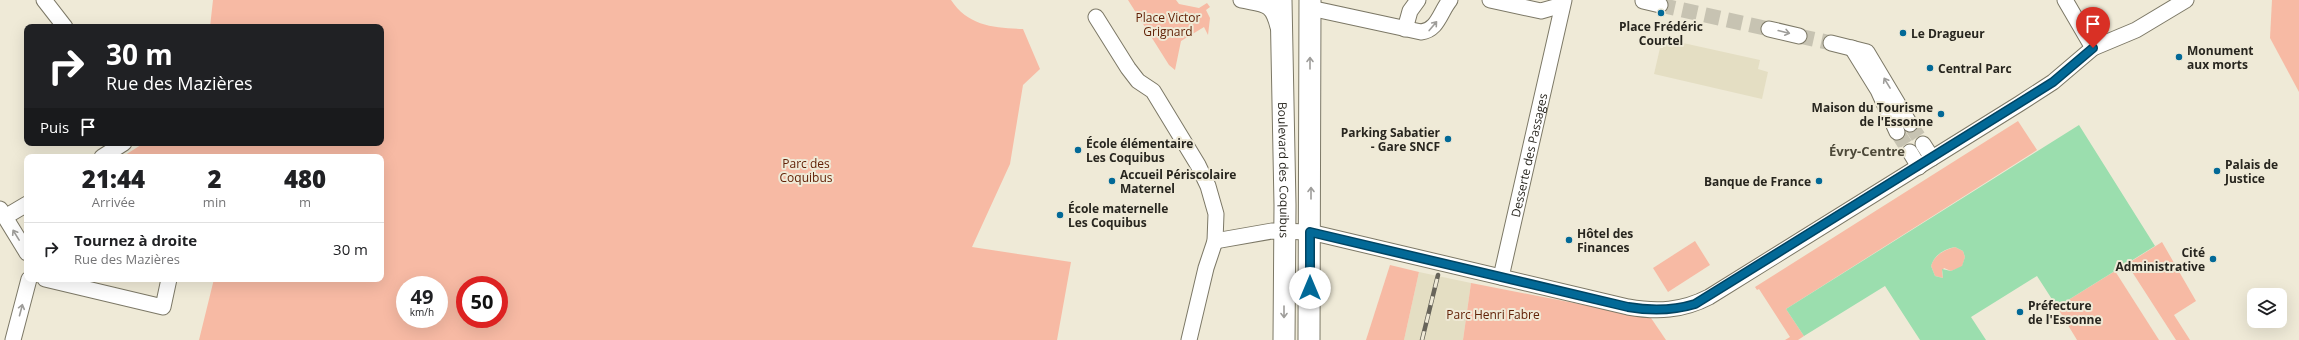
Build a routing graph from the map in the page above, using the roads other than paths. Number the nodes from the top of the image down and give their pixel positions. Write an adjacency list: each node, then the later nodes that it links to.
1 (44, 0): 15 (street)
2 (1241, 0): 20 (street)
3 (1281, 0): 20 (main road, Boulevard des Coquibus)
4 (1418, 0): 17 (street)
5 (1450, 0): 17 (street, one-way to 5)
6 (1490, 0): 13 (street)
7 (2065, 0): 23 (street)
8 (2186, 0): 23 (street)
9 (1643, 1): 12 (street)
10 (1563, 2): 13 (street); 18 (street, Desserte des Passages)
11 (1310, 4): 17 (street); 35 (main road, one-way to 11)
12 (1660, 5)
13 (1541, 11): 18 (street)
14 (1096, 17): 36 (street)
15 (63, 24)
16 (1768, 28): 19 (street, one-way to 19)
17 (1405, 29)
18 (1555, 34): 38 (street, Desserte des Passages)
19 (1800, 36)
20 (1281, 38): 34 (main road, Boulevard des Coquibus)
21 (1831, 43): 22 (street)
22 (1852, 48): 24 (street, one-way to 22); 25 (street)
23 (2093, 48): 30 (street)
24 (1910, 124)
25 (1897, 132)
26 (1923, 144): 30 (street)
27 (119, 146): 29 (street)
28 (1910, 152): 31 (street)
29 (107, 154)
30 (1932, 158): 31 (street)
31 (1919, 167): 38 (street)
32 (24, 205): 33 (street)
33 (3, 213): 37 (street, one-way to 33)
34 (1285, 231): 35 (street); 36 (street); 44 (main road, Boulevard des Coquibus, one-way to 44)
35 (1310, 232): 38 (street); 45 (main road)
36 (1215, 241): 43 (street)
37 (24, 248)
38 (1501, 277)
39 (28, 282): 42 (street, one-way to 39)
40 (58, 282): 41 (street)
41 (168, 282)
42 (13, 340)
43 (1189, 340)
44 (1284, 340)
45 (1309, 340)

